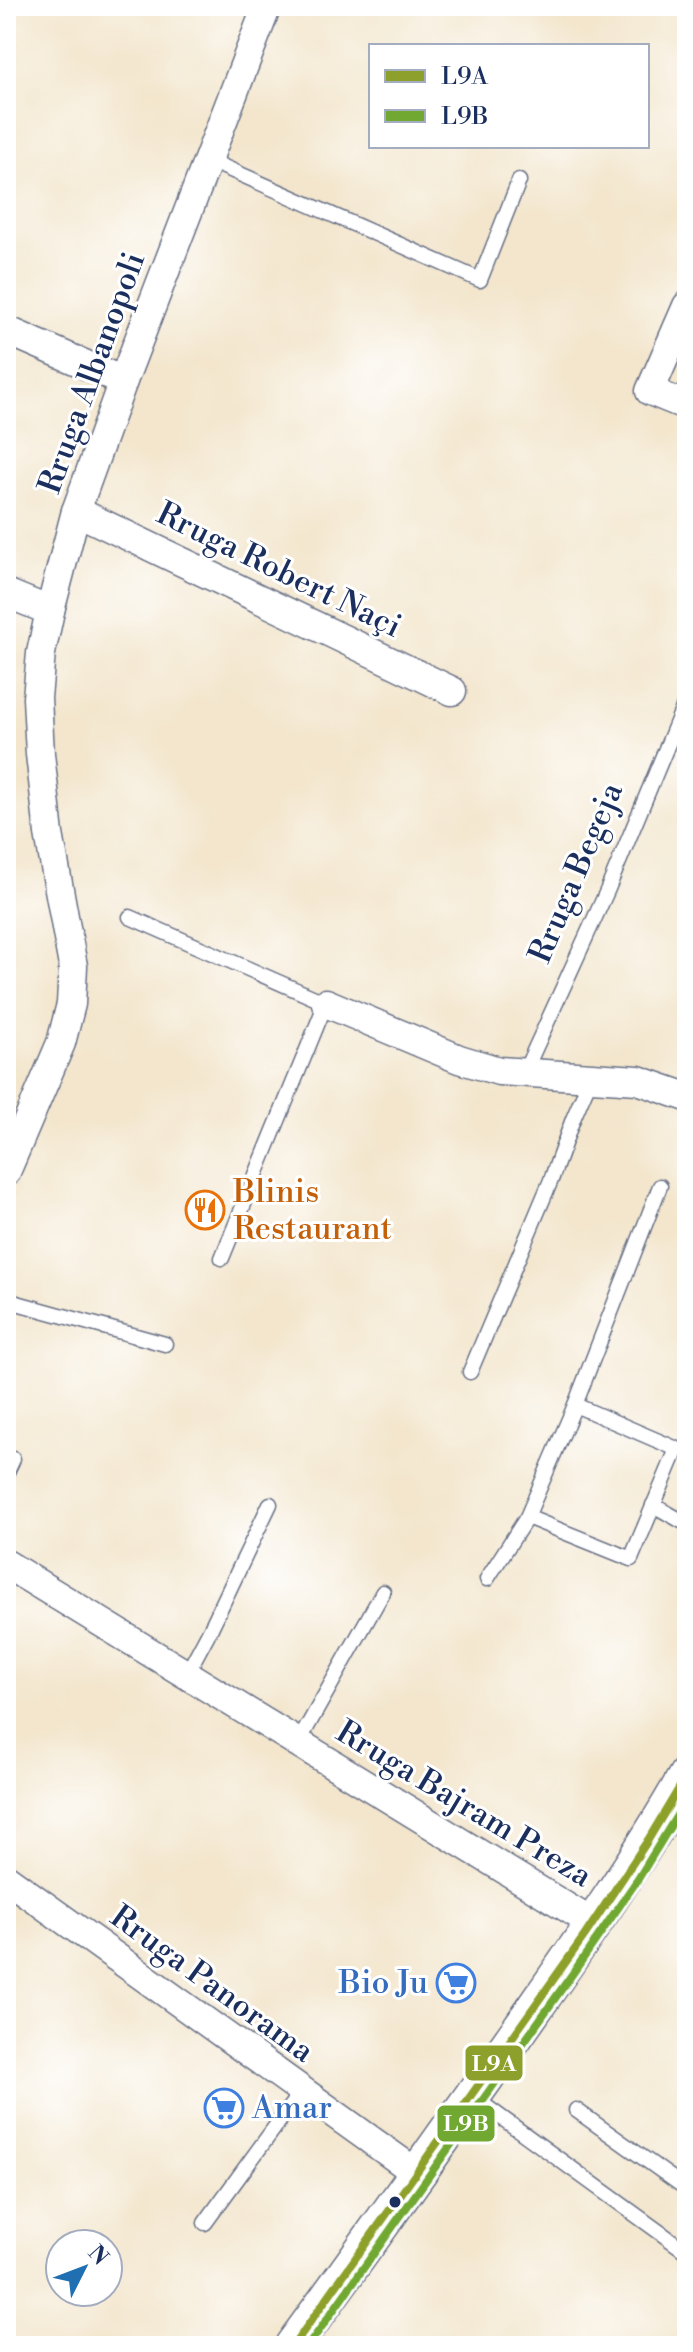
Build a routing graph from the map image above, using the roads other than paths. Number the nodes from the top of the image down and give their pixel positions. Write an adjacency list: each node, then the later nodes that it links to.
1 (267, 6): 2 (street, Rruga Albanopoli)
2 (208, 160): 3 (lane); 6 (street, Rruga Albanopoli)
3 (519, 181)
4 (687, 306): 7 (street)
5 (6, 330): 6 (street)
6 (123, 381): 8 (street, Rruga Albanopoli)
7 (687, 406)
8 (76, 511): 10 (street, Rruga Albanopoli); 11 (street, Rruga Robert Naçi)
9 (6, 593): 10 (street)
10 (50, 611): 18 (street, Rruga Albanopoli)
11 (452, 691)
12 (687, 698): 15 (lane, Rruga Begeja)
13 (130, 917): 14 (lane)
14 (326, 1003): 15 (street); 20 (lane)
15 (524, 1073): 16 (street)
16 (591, 1077): 17 (street); 23 (lane)
17 (687, 1097)
18 (6, 1172)
19 (660, 1186): 24 (lane)
20 (222, 1258)
21 (6, 1300): 22 (lane)
22 (165, 1344)
23 (470, 1372)
24 (575, 1405): 28 (lane); 29 (lane)
25 (13, 1459): 26 (lane)
26 (6, 1474)
27 (270, 1504): 34 (lane)
28 (653, 1505): 29 (lane); 30 (lane)
29 (527, 1517): 32 (lane)
30 (687, 1524)
31 (6, 1564): 34 (street, Rruga Bajram Preza)
32 (487, 1579)
33 (383, 1592): 35 (lane, Rruga Bajram Preza)
34 (186, 1675): 35 (street, Rruga Bajram Preza)
35 (298, 1743): 38 (street, Rruga Bajram Preza)
36 (687, 1775): 38 (street)
37 (6, 1878): 39 (street, Rruga Panorama)
38 (594, 1924): 40 (street)
39 (302, 2090): 42 (street, Rruga Panorama); 44 (lane)
40 (472, 2096): 42 (street); 45 (lane)
41 (576, 2110): 43 (lane)
42 (418, 2174): 46 (street)
43 (687, 2189)
44 (205, 2223)
45 (687, 2252)
46 (293, 2346)

